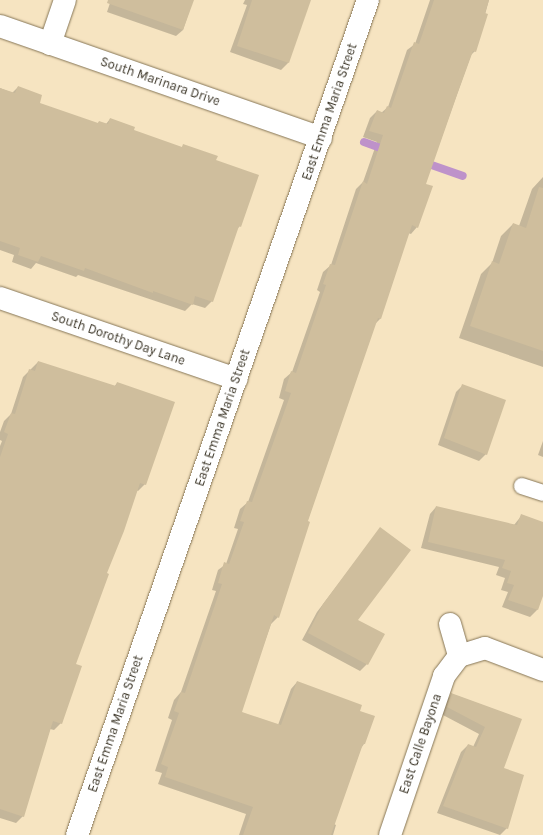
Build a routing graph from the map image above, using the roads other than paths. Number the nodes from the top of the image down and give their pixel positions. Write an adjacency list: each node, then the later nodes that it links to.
1 (65, 0): 4 (street)
2 (368, 0): 5 (street, East Emma Maria Street)
3 (0, 26): 4 (street, South Marinara Drive)
4 (50, 44): 5 (street, South Marinara Drive)
5 (321, 138): 7 (street, East Emma Maria Street)
6 (0, 298): 7 (street, South Dorothy Day Lane)
7 (237, 379): 13 (street, East Emma Maria Street)
8 (522, 486): 9 (lane)
9 (543, 493)
10 (450, 624): 11 (street)
11 (460, 656): 12 (street); 14 (street, East Calle Bayona)
12 (543, 670)
13 (77, 835)
14 (390, 835)

